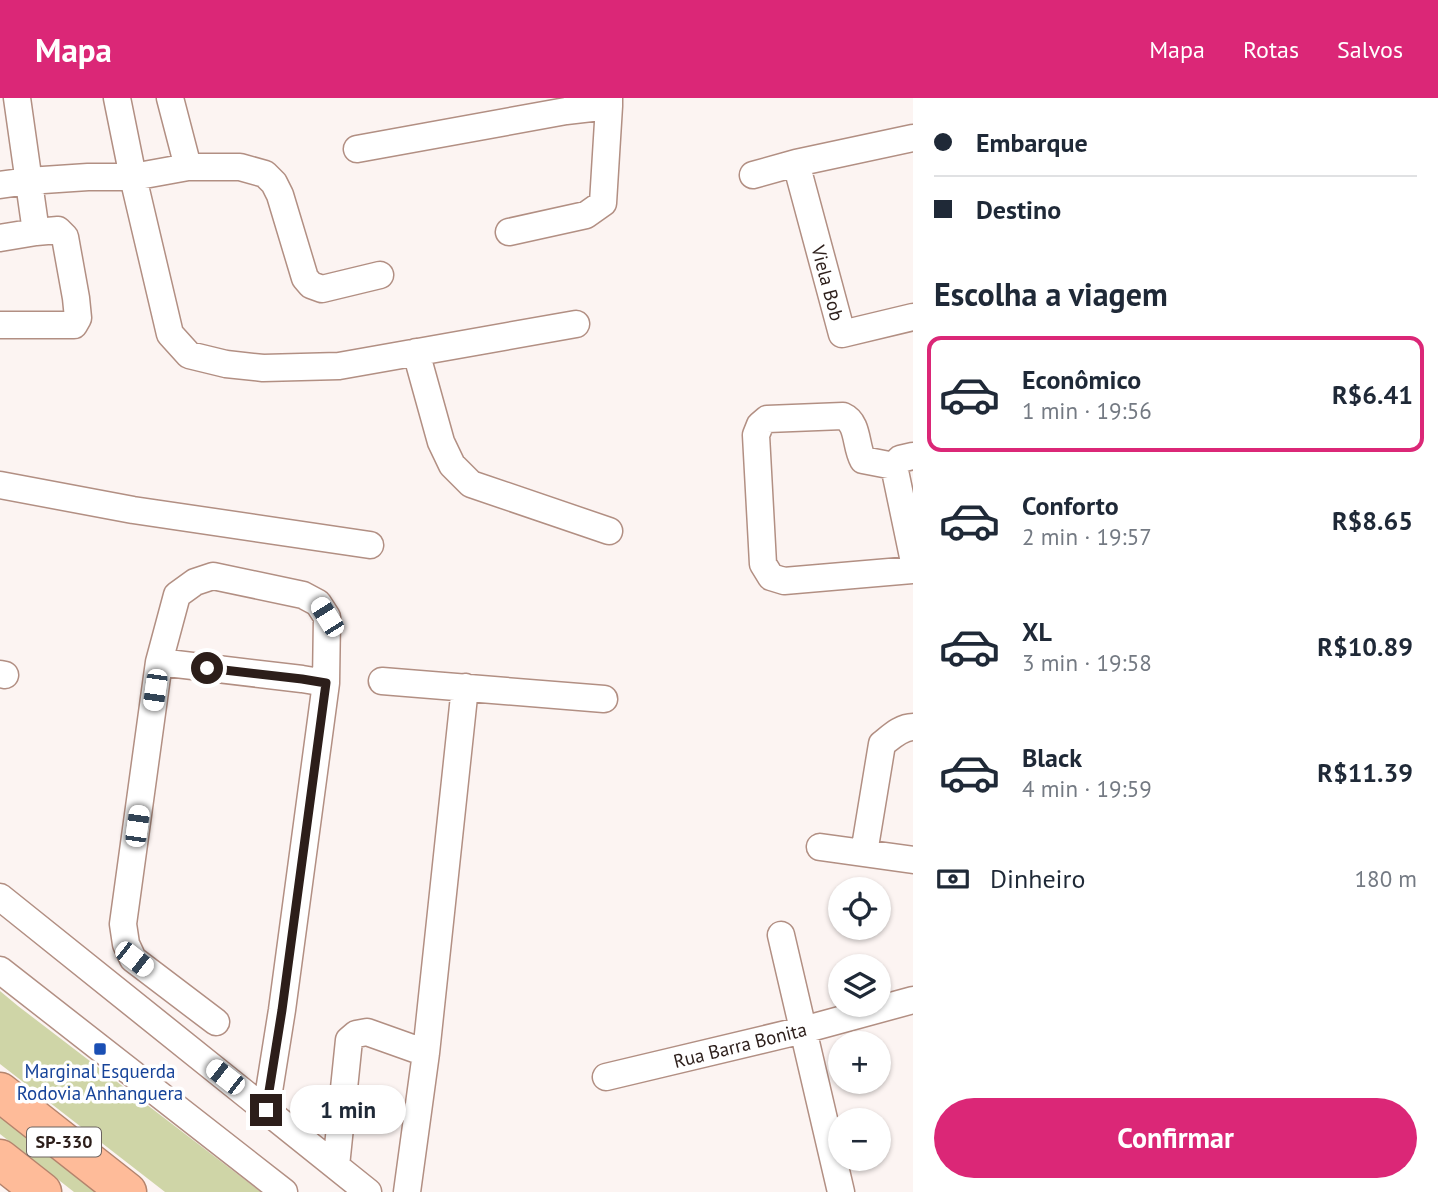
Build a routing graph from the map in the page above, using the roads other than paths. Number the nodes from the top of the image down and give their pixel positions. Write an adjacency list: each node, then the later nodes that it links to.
1 (17, 98): 11 (street)
2 (117, 98): 10 (street)
3 (170, 98): 8 (street)
4 (609, 102): 6 (street); 14 (street)
5 (913, 138): 7 (street)
6 (356, 149)
7 (796, 163): 9 (street); 17 (street, Viela Bob)
8 (188, 167): 10 (street); 16 (street)
9 (753, 175)
10 (133, 177): 11 (street); 20 (street)
11 (27, 181): 12 (street); 13 (street)
12 (0, 185)
13 (36, 232): 15 (street); 19 (street)
14 (509, 232)
15 (0, 237)
16 (380, 275)
17 (913, 317)
18 (576, 324): 20 (street)
19 (0, 325)
20 (416, 352): 23 (street)
21 (903, 461): 25 (street); 26 (street)
22 (0, 485): 24 (street)
23 (609, 531)
24 (370, 545)
25 (913, 557)
26 (913, 570)
27 (159, 662): 29 (street); 29 (street); 40 (street)
28 (382, 681): 30 (street)
29 (326, 683): 45 (street)
30 (465, 687): 31 (street); 42 (street)
31 (604, 699)
32 (913, 727): 34 (street)
33 (820, 847): 34 (street)
34 (864, 853): 35 (street)
35 (913, 860)
36 (0, 897): 45 (street)
37 (781, 935): 41 (street)
38 (0, 970): 50 (street)
39 (913, 1000): 41 (street, Rua Barra Bonita)
40 (216, 1023)
41 (803, 1030): 43 (street, Rua Barra Bonita); 53 (street)
42 (426, 1053): 47 (street); 52 (street)
43 (606, 1077)
44 (0, 1092): 49 (highway, SP-330)
45 (266, 1110): 47 (street)
46 (0, 1159): 48 (highway, SP-330)
47 (336, 1166): 51 (street)
48 (41, 1192)
49 (127, 1192)
50 (284, 1192)
51 (368, 1192)
52 (407, 1192)
53 (841, 1192)

